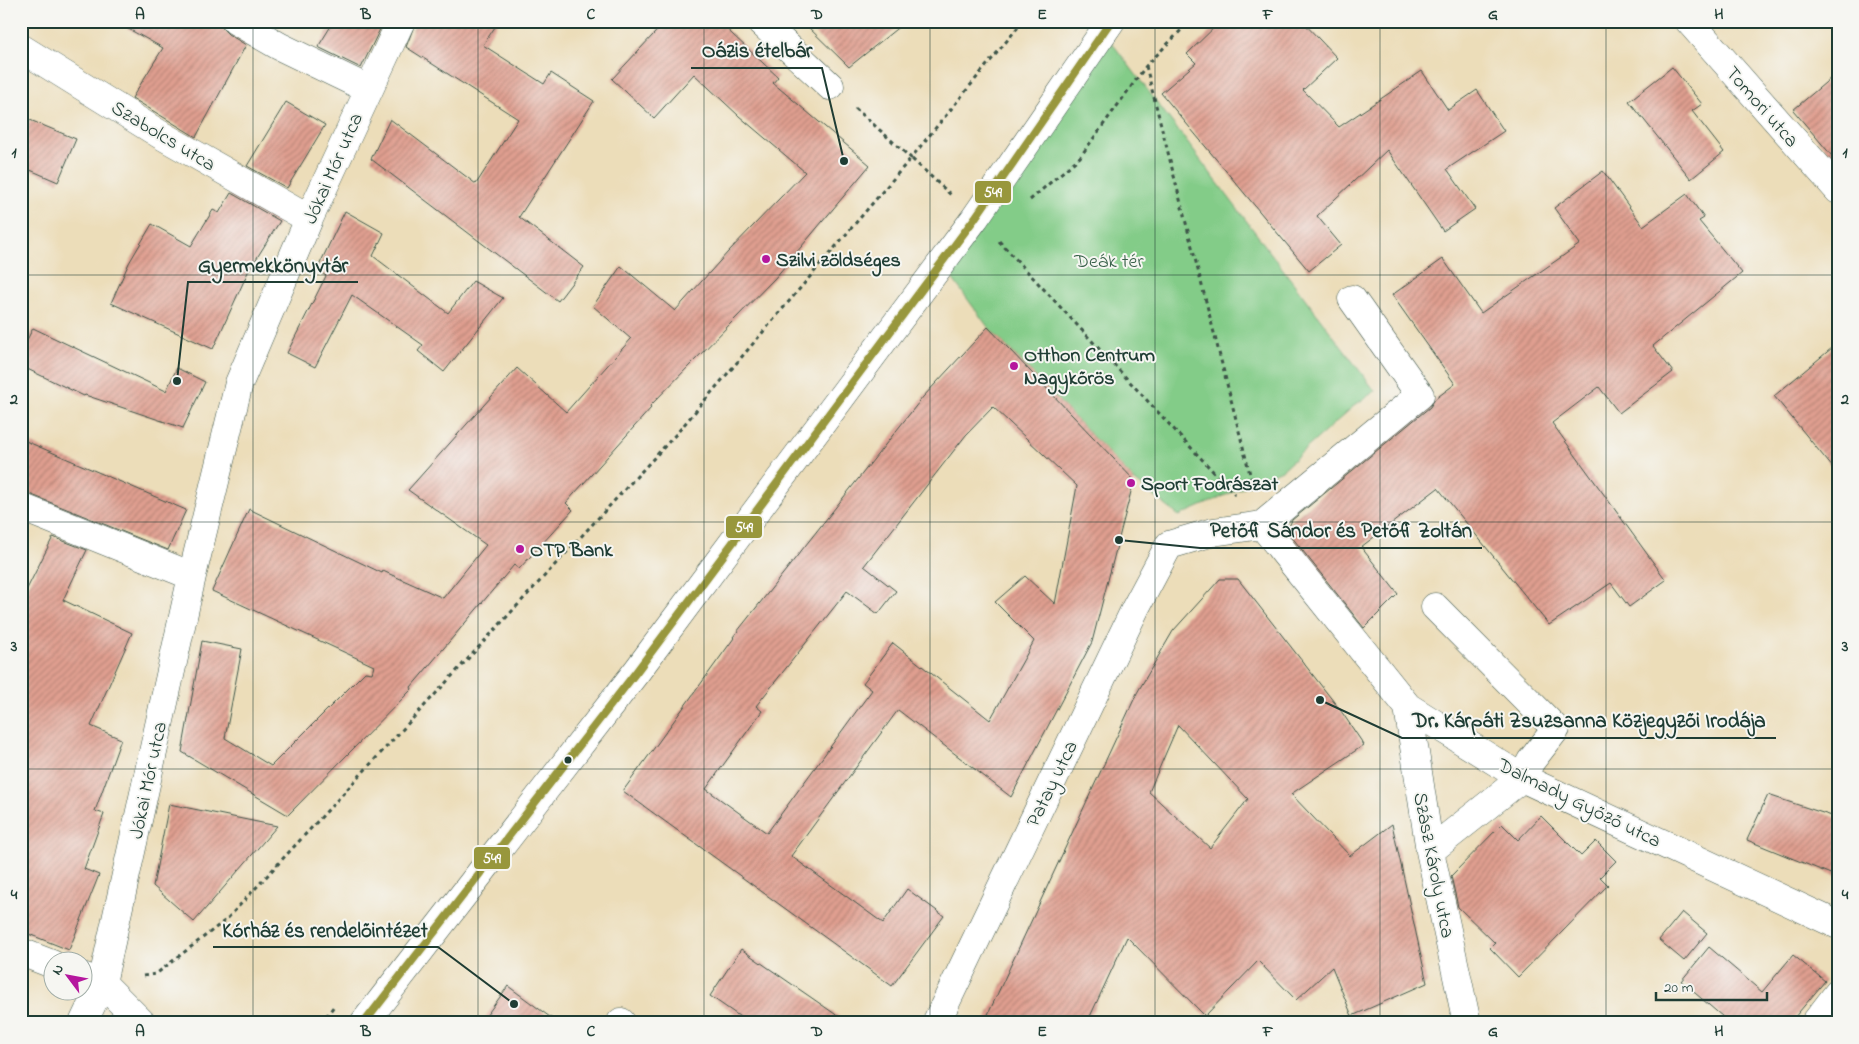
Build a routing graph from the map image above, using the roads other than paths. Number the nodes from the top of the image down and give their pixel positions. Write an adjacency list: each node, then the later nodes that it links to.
1 (236, 21): 8 (street)
2 (401, 21): 8 (street, Jókai Mór utca)
3 (760, 21): 7 (street)
4 (1111, 21): 27 (street)
5 (1689, 21): 9 (street, Tomori utca)
6 (21, 48): 10 (street, Szabolcs utca)
7 (830, 86)
8 (368, 89): 10 (street, Jókai Mór utca)
9 (1838, 190)
10 (309, 219): 14 (street, Jókai Mór utca)
11 (1352, 299): 13 (street)
12 (21, 507): 14 (street)
13 (1262, 524): 16 (street, Dalmady Győző utca); 28 (street, Patay utca)
14 (192, 576): 22 (street, Jókai Mór utca)
15 (1435, 607): 17 (street)
16 (1408, 706): 17 (street, Dalmady Győző utca); 18 (street, Szász Károly utca)
17 (1522, 778): 18 (street); 19 (street, Dalmady Győző utca)
18 (1430, 850): 29 (street, Szász Károly utca)
19 (1838, 925)
20 (21, 952): 21 (street)
21 (42, 960)
22 (92, 980): 26 (street)
23 (1838, 993): 30 (street)
24 (87, 1002): 25 (street, Jókai Mór utca)
25 (83, 1023)
26 (142, 1023)
27 (364, 1023)
28 (936, 1023)
29 (1467, 1023)
30 (1815, 1023)

